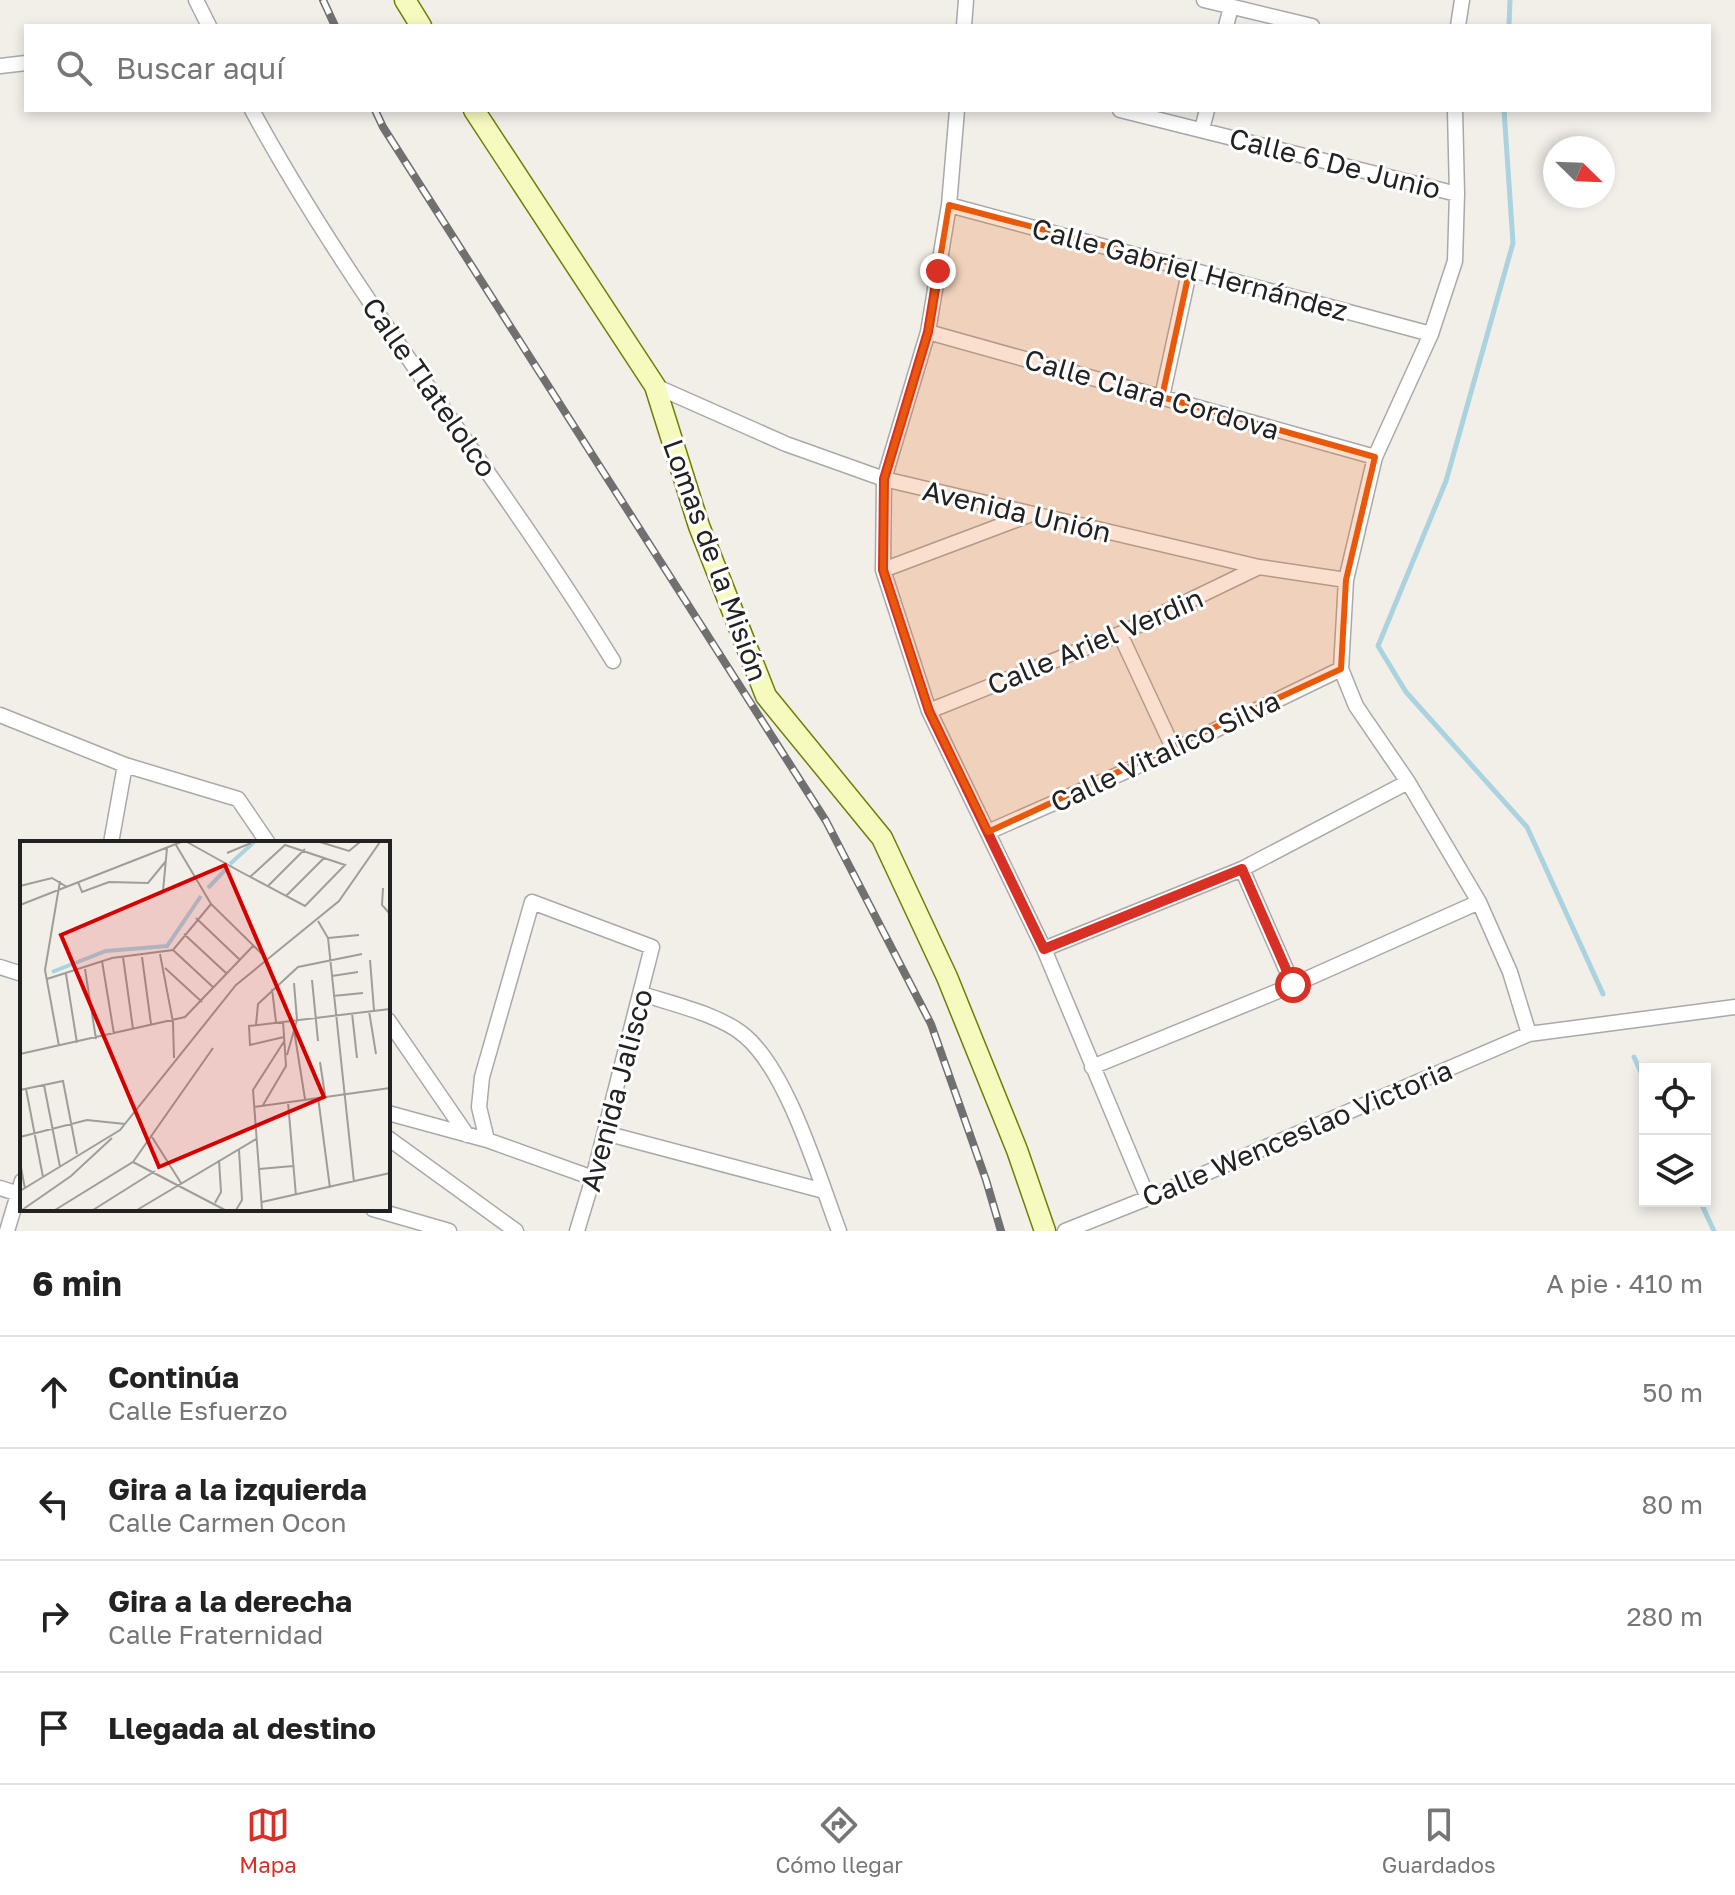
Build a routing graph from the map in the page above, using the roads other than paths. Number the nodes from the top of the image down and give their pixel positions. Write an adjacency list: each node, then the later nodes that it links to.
1 (196, 0): 7 (street)
2 (405, 0): 8 (street)
3 (966, 0): 9 (street)
4 (1204, 0): 6 (street)
5 (1462, 0): 12 (street)
6 (1231, 7): 10 (street); 11 (street)
7 (208, 24)
8 (420, 24)
9 (964, 24)
10 (1227, 24)
11 (1303, 24)
12 (1458, 24)
13 (24, 63): 14 (street)
14 (0, 66)
15 (253, 112): 36 (street, Calle Tlatelolco)
16 (475, 112): 27 (street, Lomas de la Misión)
17 (957, 112): 23 (street)
18 (1129, 112): 21 (street, Calle 6 De Junio)
19 (1206, 112): 21 (street)
20 (1455, 112): 22 (street)
21 (1202, 129): 22 (street, Calle 6 De Junio)
22 (1457, 194): 26 (street)
23 (949, 205): 24 (street, Calle Gabriel Hernández); 25 (street)
24 (1190, 268): 26 (street, Calle Gabriel Hernández); 28 (street)
25 (928, 332): 28 (street, Calle Clara Cordova); 30 (street)
26 (1431, 334): 29 (street)
27 (655, 386): 30 (street, Avenida Unión); 74 (street, Lomas de la Misión)
28 (1162, 397): 29 (street, Calle Clara Cordova)
29 (1375, 457): 34 (street)
30 (884, 479): 31 (street, Avenida Unión); 33 (street)
31 (1029, 515): 32 (street, Avenida Unión); 33 (street)
32 (1259, 567): 34 (street, Avenida Unión); 35 (street, Calle Ariel Verdin)
33 (883, 570): 38 (street)
34 (1346, 580): 37 (street)
35 (1120, 634): 38 (street, Calle Ariel Verdin); 40 (street)
36 (613, 661)
37 (1341, 669): 40 (street, Calle Vitalico Silva); 42 (street)
38 (929, 711): 43 (street)
39 (0, 715): 41 (street)
40 (1174, 750): 43 (street, Calle Vitalico Silva)
41 (125, 765): 44 (street); 45 (street)
42 (1408, 782): 46 (street); 47 (street)
43 (988, 832): 48 (street)
44 (113, 836)
45 (267, 841)
46 (1242, 869): 48 (street); 51 (street)
47 (1479, 902): 51 (street); 55 (street)
48 (1044, 949): 56 (street)
49 (0, 967): 50 (street)
50 (20, 973)
51 (1293, 985): 56 (street)
52 (642, 994): 58 (street, Avenida Jalisco); 61 (street, Avenida Jalisco); 65 (street)
53 (1735, 1007): 55 (street, Calle Wenceslao Victoria)
54 (390, 1023): 59 (street)
55 (1529, 1034): 66 (street, Calle Wenceslao Victoria)
56 (1092, 1067): 66 (street)
57 (390, 1114): 59 (street)
58 (605, 1133): 62 (street, Avenida Jalisco); 65 (street)
59 (467, 1135): 61 (street)
60 (390, 1139): 68 (street)
61 (487, 1140): 62 (street)
62 (593, 1178): 72 (street, Avenida Jalisco)
63 (20, 1187): 64 (street); 69 (street)
64 (0, 1188)
65 (824, 1191): 73 (street)
66 (1148, 1198): 75 (street, Calle Wenceslao Victoria)
67 (380, 1211): 70 (street)
68 (509, 1226): 71 (street)
69 (7, 1231)
70 (449, 1231)
71 (490, 1231)
72 (577, 1231)
73 (839, 1231)
74 (1045, 1231)
75 (1065, 1231)

